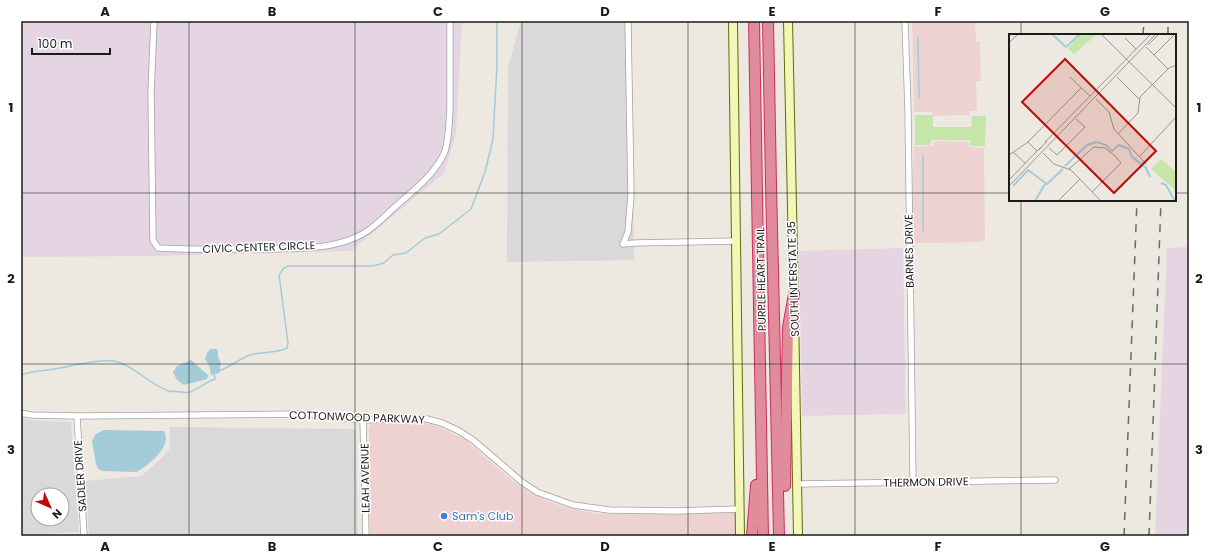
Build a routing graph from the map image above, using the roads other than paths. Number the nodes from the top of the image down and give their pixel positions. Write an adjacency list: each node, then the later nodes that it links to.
1 (154, 21): 2 (street, CIVIC CENTER CIRCLE)
2 (450, 21)
3 (628, 21): 9 (street)
4 (732, 21): 9 (main road)
5 (754, 21): 14 (highway, PURPLE HEART TRAIL)
6 (768, 21): 24 (highway, PURPLE HEART TRAIL)
7 (788, 21): 10 (main road, SOUTH INTERSTATE 35)
8 (905, 21): 16 (street, BARNES DRIVE)
9 (736, 241): 18 (main road)
10 (794, 294): 17 (main road, SOUTH INTERSTATE 35); 25 (highway)
11 (21, 413): 12 (street, COTTONWOOD PARKWAY)
12 (77, 416): 13 (street, COTTONWOOD PARKWAY); 19 (street, SADLER DRIVE)
13 (363, 420): 18 (street, COTTONWOOD PARKWAY); 20 (street, LEAH AVENUE)
14 (760, 421): 22 (highway); 23 (highway, PURPLE HEART TRAIL)
15 (1055, 480): 16 (street, THERMON DRIVE)
16 (913, 482): 17 (street, THERMON DRIVE)
17 (798, 484): 26 (main road, SOUTH INTERSTATE 35)
18 (740, 509): 21 (main road)
19 (84, 536)
20 (366, 536)
21 (740, 536)
22 (752, 536)
23 (763, 536)
24 (780, 536)
25 (783, 536)
26 (798, 536)

